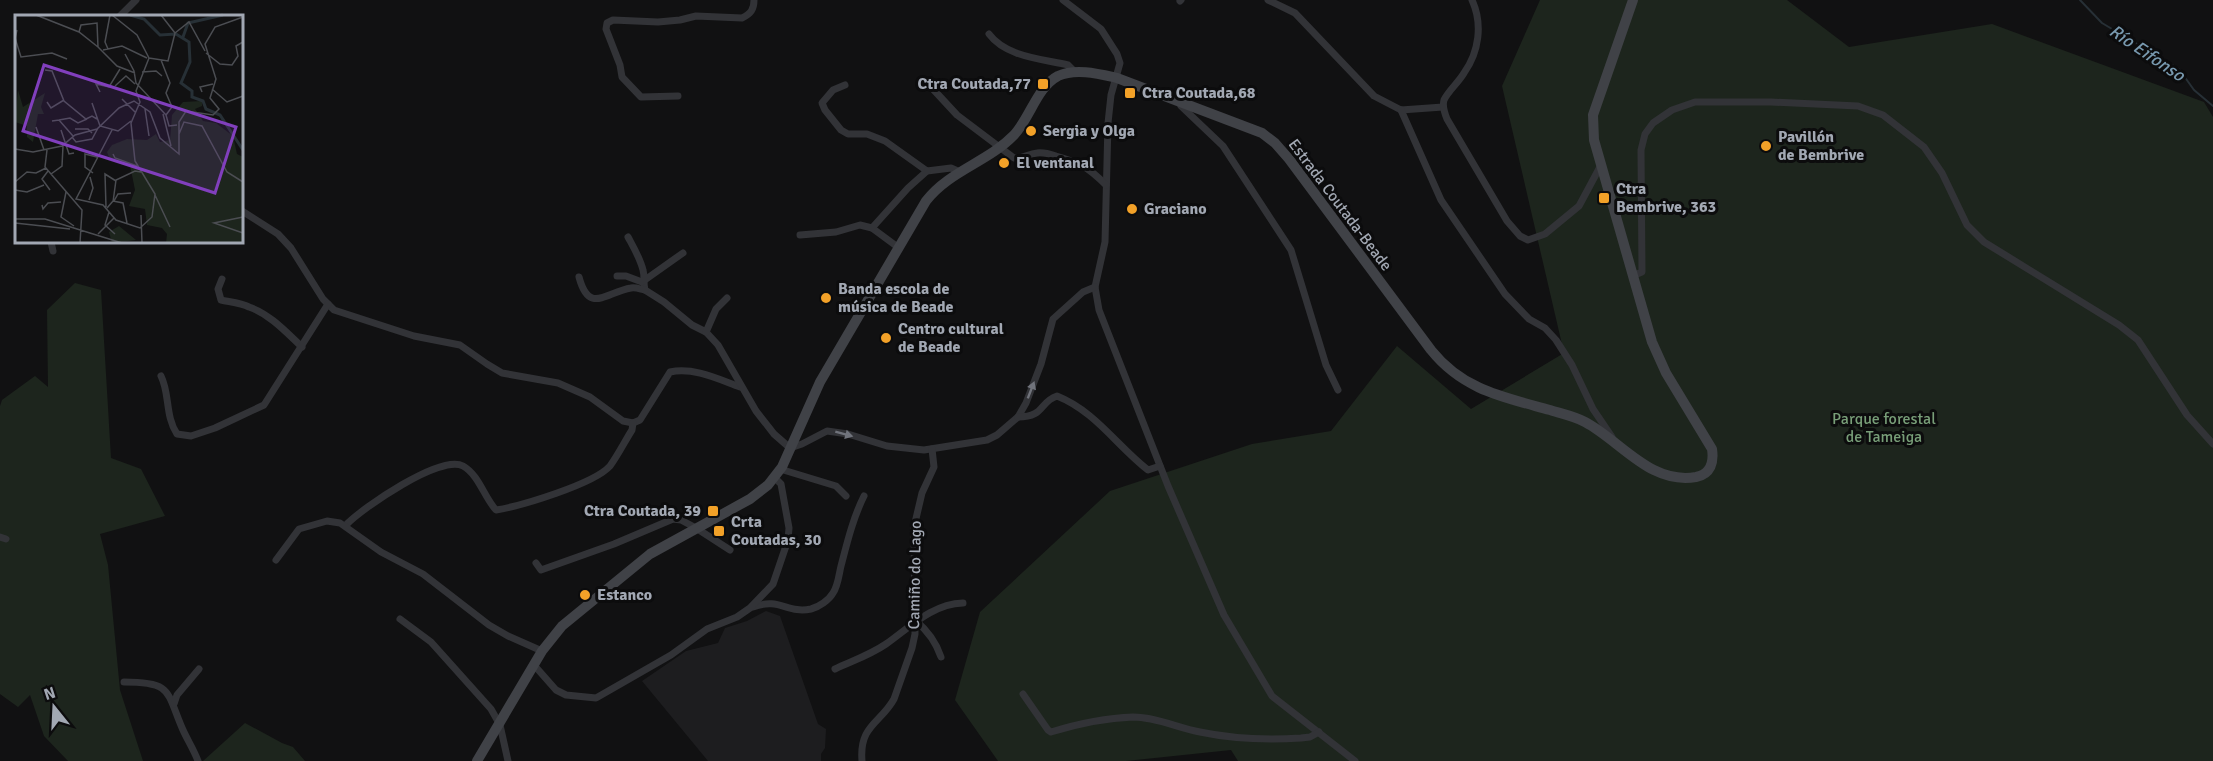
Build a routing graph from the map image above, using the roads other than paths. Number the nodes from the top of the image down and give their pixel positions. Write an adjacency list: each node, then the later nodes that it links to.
1 (136, 0): 7 (street)
2 (754, 0): 13 (street)
3 (1063, 0): 10 (street)
4 (1268, 0): 16 (street)
5 (1472, 0): 15 (street)
6 (1633, 0): 18 (street, Estrada Coutada-Beade)
7 (121, 15)
8 (989, 34): 9 (street)
9 (1075, 72): 10 (street, Estrada Coutada-Beade); 17 (street)
10 (1117, 78): 14 (street, Estrada Coutada-Beade); 21 (street)
11 (845, 85): 19 (street)
12 (932, 88): 17 (street)
13 (678, 96)
14 (1173, 99): 42 (street); 46 (street, Estrada Coutada-Beade)
15 (1443, 107): 16 (street); 18 (street)
16 (1401, 110): 46 (street)
17 (999, 147): 20 (street); 21 (street)
18 (1601, 165): 31 (street, Estrada Coutada-Beade)
19 (927, 171): 20 (street); 23 (street)
20 (960, 172): 27 (street)
21 (1106, 185): 35 (street)
22 (243, 212): 37 (street)
23 (872, 228): 24 (street); 27 (street)
24 (800, 235)
25 (628, 237): 34 (street)
26 (51, 243): 28 (street)
27 (899, 248): 47 (street)
28 (53, 251)
29 (683, 253): 34 (street)
30 (617, 276): 34 (street)
31 (1632, 276): 45 (street); 46 (street, Estrada Coutada-Beade)
32 (579, 277): 34 (street)
33 (222, 279): 39 (street)
34 (644, 286): 38 (street)
35 (1095, 287): 43 (street, one-way to 35); 49 (street)
36 (727, 298): 38 (street)
37 (328, 304): 39 (street); 44 (street)
38 (706, 332): 41 (street)
39 (302, 347): 40 (street)
40 (161, 376)
41 (740, 387): 44 (street); 47 (street)
42 (1338, 390)
43 (1018, 417): 48 (street); 49 (street)
44 (633, 423): 53 (street)
45 (2213, 444)
46 (1617, 445)
47 (790, 448): 48 (street, one-way to 48); 50 (street)
48 (932, 450): 61 (street, Camiño do Lago)
49 (1160, 466): 71 (street)
50 (777, 473): 51 (street); 54 (street); 59 (street)
51 (846, 496)
52 (864, 496): 59 (street)
53 (346, 525): 56 (street); 62 (street)
54 (696, 528): 55 (street); 57 (street); 62 (street)
55 (730, 550)
56 (276, 560)
57 (536, 563)
58 (963, 603): 61 (street)
59 (750, 608): 64 (street)
60 (400, 619): 70 (street)
61 (916, 621): 63 (street); 66 (street); 75 (street, Camiño do Lago)
62 (542, 651): 64 (street)
63 (941, 657)
64 (534, 665): 70 (street)
65 (199, 669): 69 (street)
66 (835, 669)
67 (124, 682): 69 (street)
68 (1023, 694): 71 (street)
69 (174, 704): 72 (street)
70 (500, 725): 73 (street); 74 (street)
71 (1319, 732): 76 (street)
72 (198, 761)
73 (477, 761)
74 (508, 761)
75 (862, 761)
76 (1355, 761)

